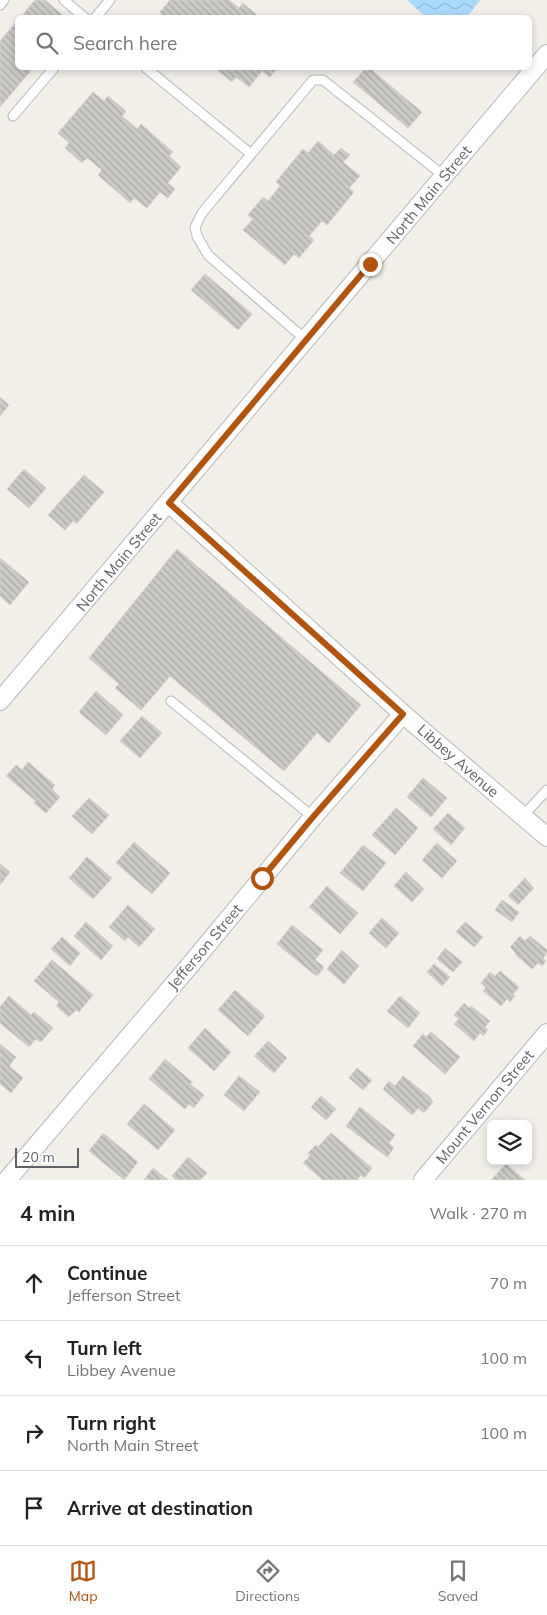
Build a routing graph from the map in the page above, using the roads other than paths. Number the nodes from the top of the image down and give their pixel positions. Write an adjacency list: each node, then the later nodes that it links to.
1 (4, 0): 4 (lane)
2 (64, 0): 5 (lane)
3 (110, 0): 6 (lane)
4 (0, 5)
5 (82, 15)
6 (98, 15)
7 (547, 54): 12 (street, North Main Street)
8 (52, 70): 10 (lane)
9 (148, 70): 11 (lane)
10 (13, 116)
11 (251, 154): 12 (lane); 13 (lane)
12 (444, 176): 13 (street, North Main Street)
13 (306, 340): 14 (street, North Main Street)
14 (169, 503): 15 (street, North Main Street); 17 (street, Libbey Avenue)
15 (0, 701)
16 (170, 701): 19 (lane)
17 (403, 714): 19 (street, Jefferson Street); 20 (street, Libbey Avenue)
18 (547, 790): 20 (lane)
19 (313, 817): 23 (street, Jefferson Street)
20 (522, 817): 21 (street, Libbey Avenue)
21 (547, 838)
22 (547, 1033): 24 (street, Mount Vernon Street)
23 (7, 1180)
24 (423, 1180)

